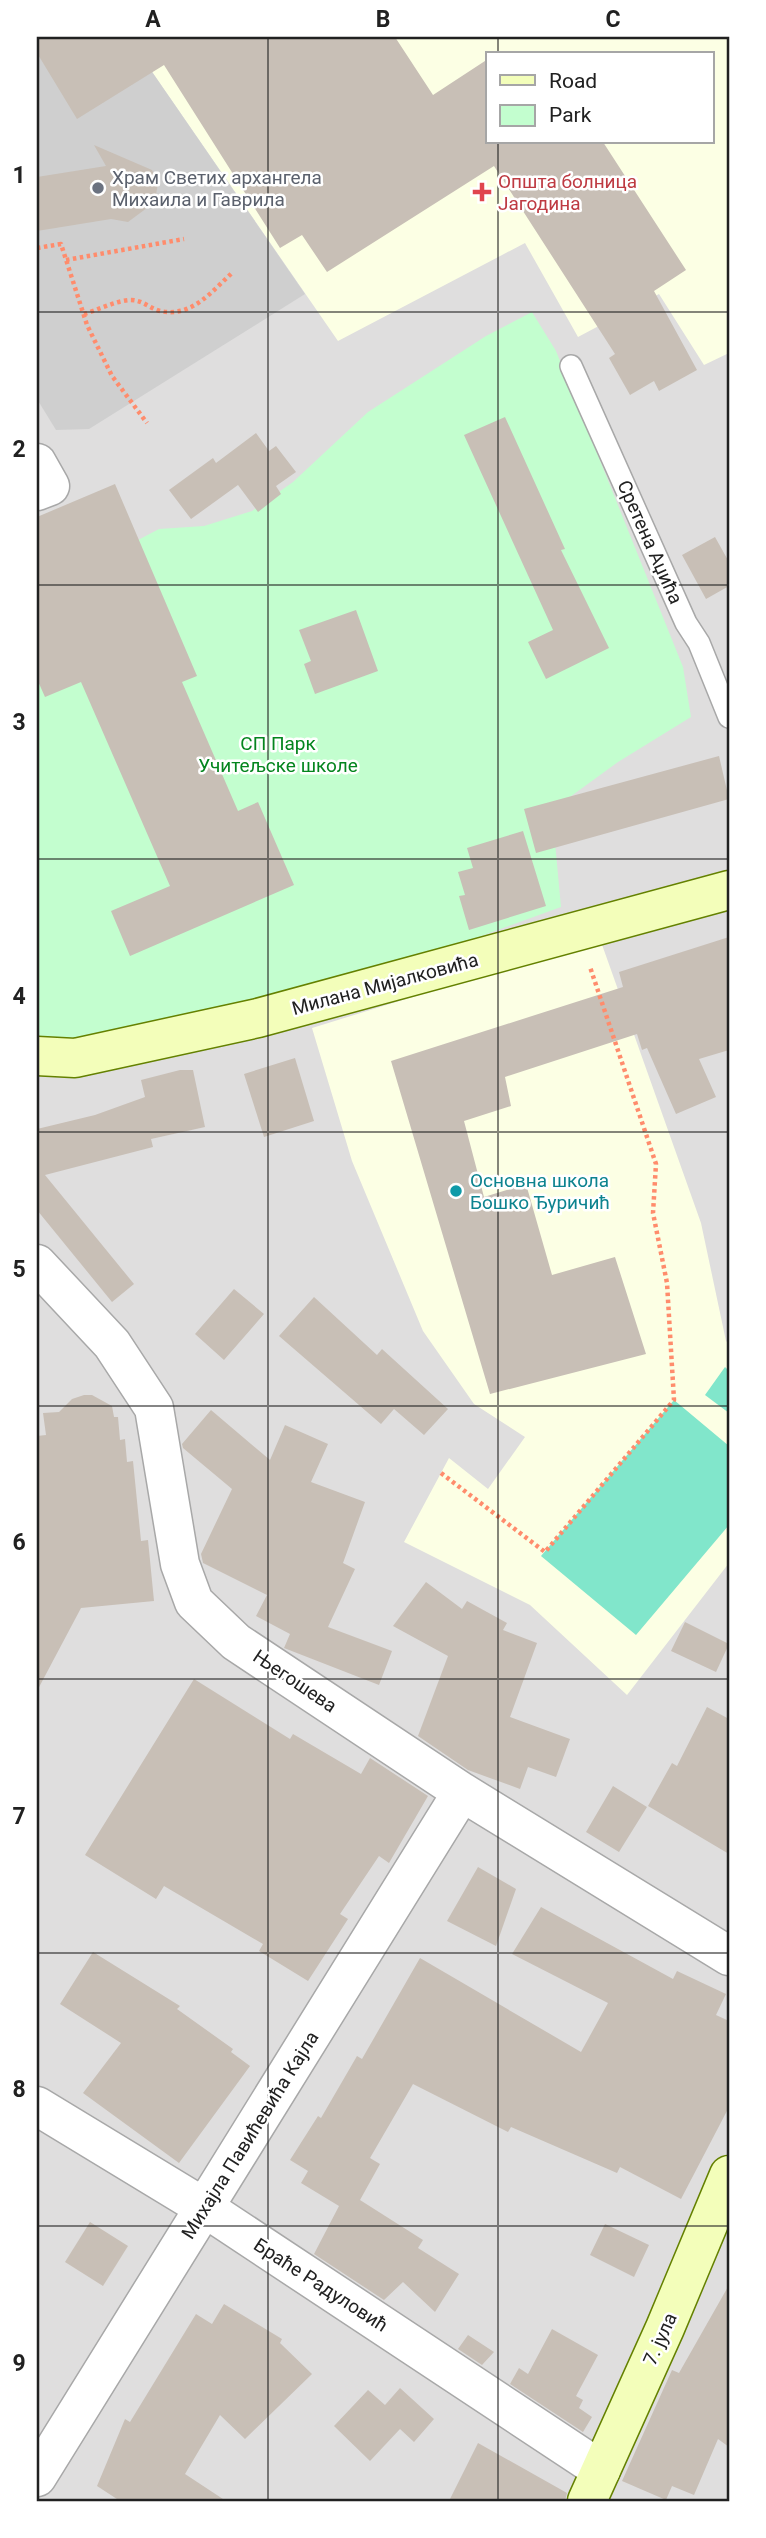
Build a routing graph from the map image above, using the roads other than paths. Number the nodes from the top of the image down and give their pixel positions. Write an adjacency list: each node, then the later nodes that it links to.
1 (571, 366): 2 (lane, Сретена Аџића)
2 (729, 717)
3 (729, 890): 4 (street, Милана Мијалковића)
4 (37, 1056)
5 (37, 1264): 6 (street, Његошева)
6 (462, 1792): 7 (street, Његошева); 10 (street, Михајла Павићевића Кајла)
7 (729, 1956)
8 (37, 2106): 10 (street, Браће Радуловић)
9 (729, 2175): 12 (street, 7. јула)
10 (205, 2208): 11 (street, Михајла Павићевића Кајла); 12 (street, Браће Радуловић)
11 (37, 2477)
12 (594, 2485)

